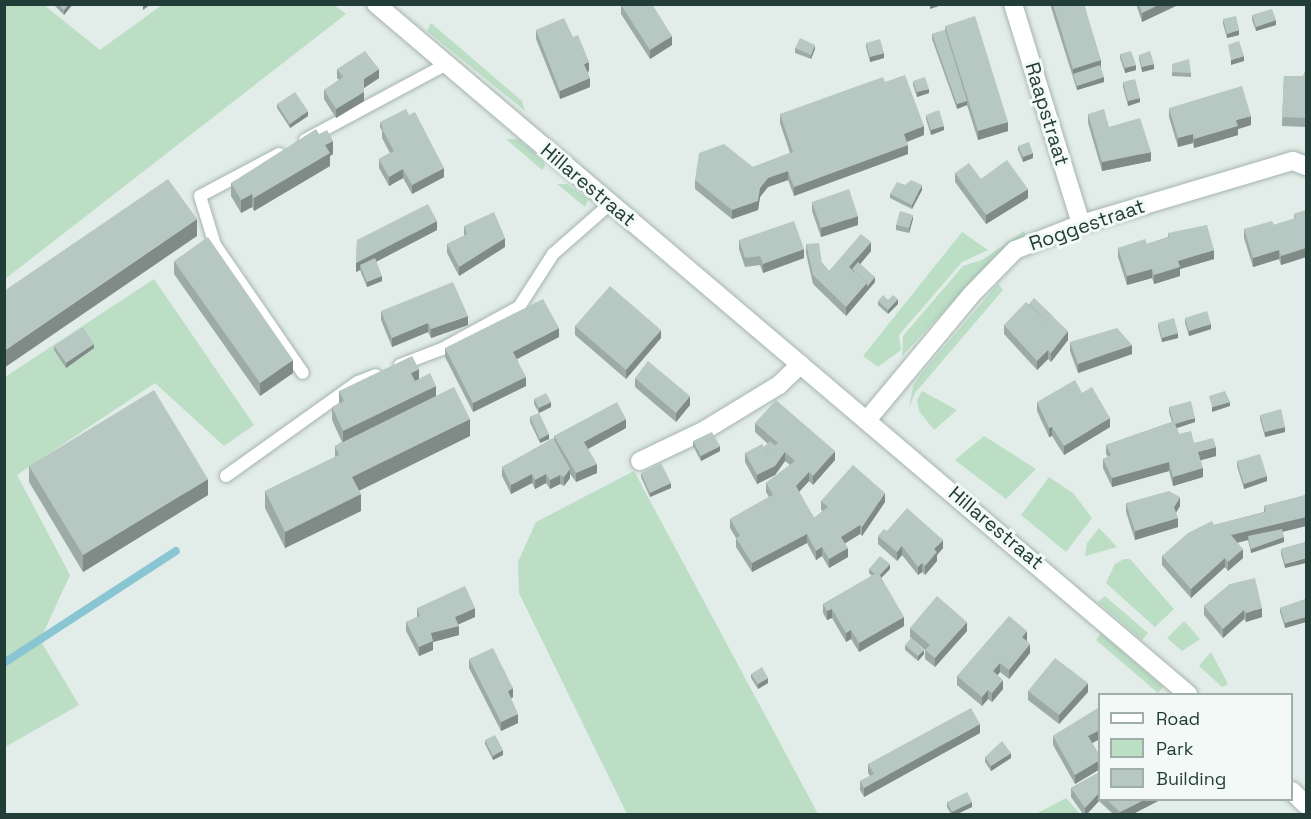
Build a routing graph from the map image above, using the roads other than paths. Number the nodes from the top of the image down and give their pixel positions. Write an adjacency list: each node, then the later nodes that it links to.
1 (376, 4): 3 (main road, Hillarestraat)
2 (1013, 4): 6 (main road, Raapstraat)
3 (447, 64): 5 (main road, Hillarestraat); 8 (lane)
4 (1306, 165): 6 (main road, Roggestraat)
5 (611, 203): 7 (main road, Hillarestraat); 11 (lane)
6 (1081, 224): 9 (main road, Roggestraat)
7 (801, 364): 9 (main road, Hillarestraat); 10 (main road)
8 (303, 373)
9 (867, 420): 12 (main road, Hillarestraat)
10 (639, 460)
11 (226, 476)
12 (1187, 693)
13 (1293, 792): 14 (main road)
14 (1306, 805)

